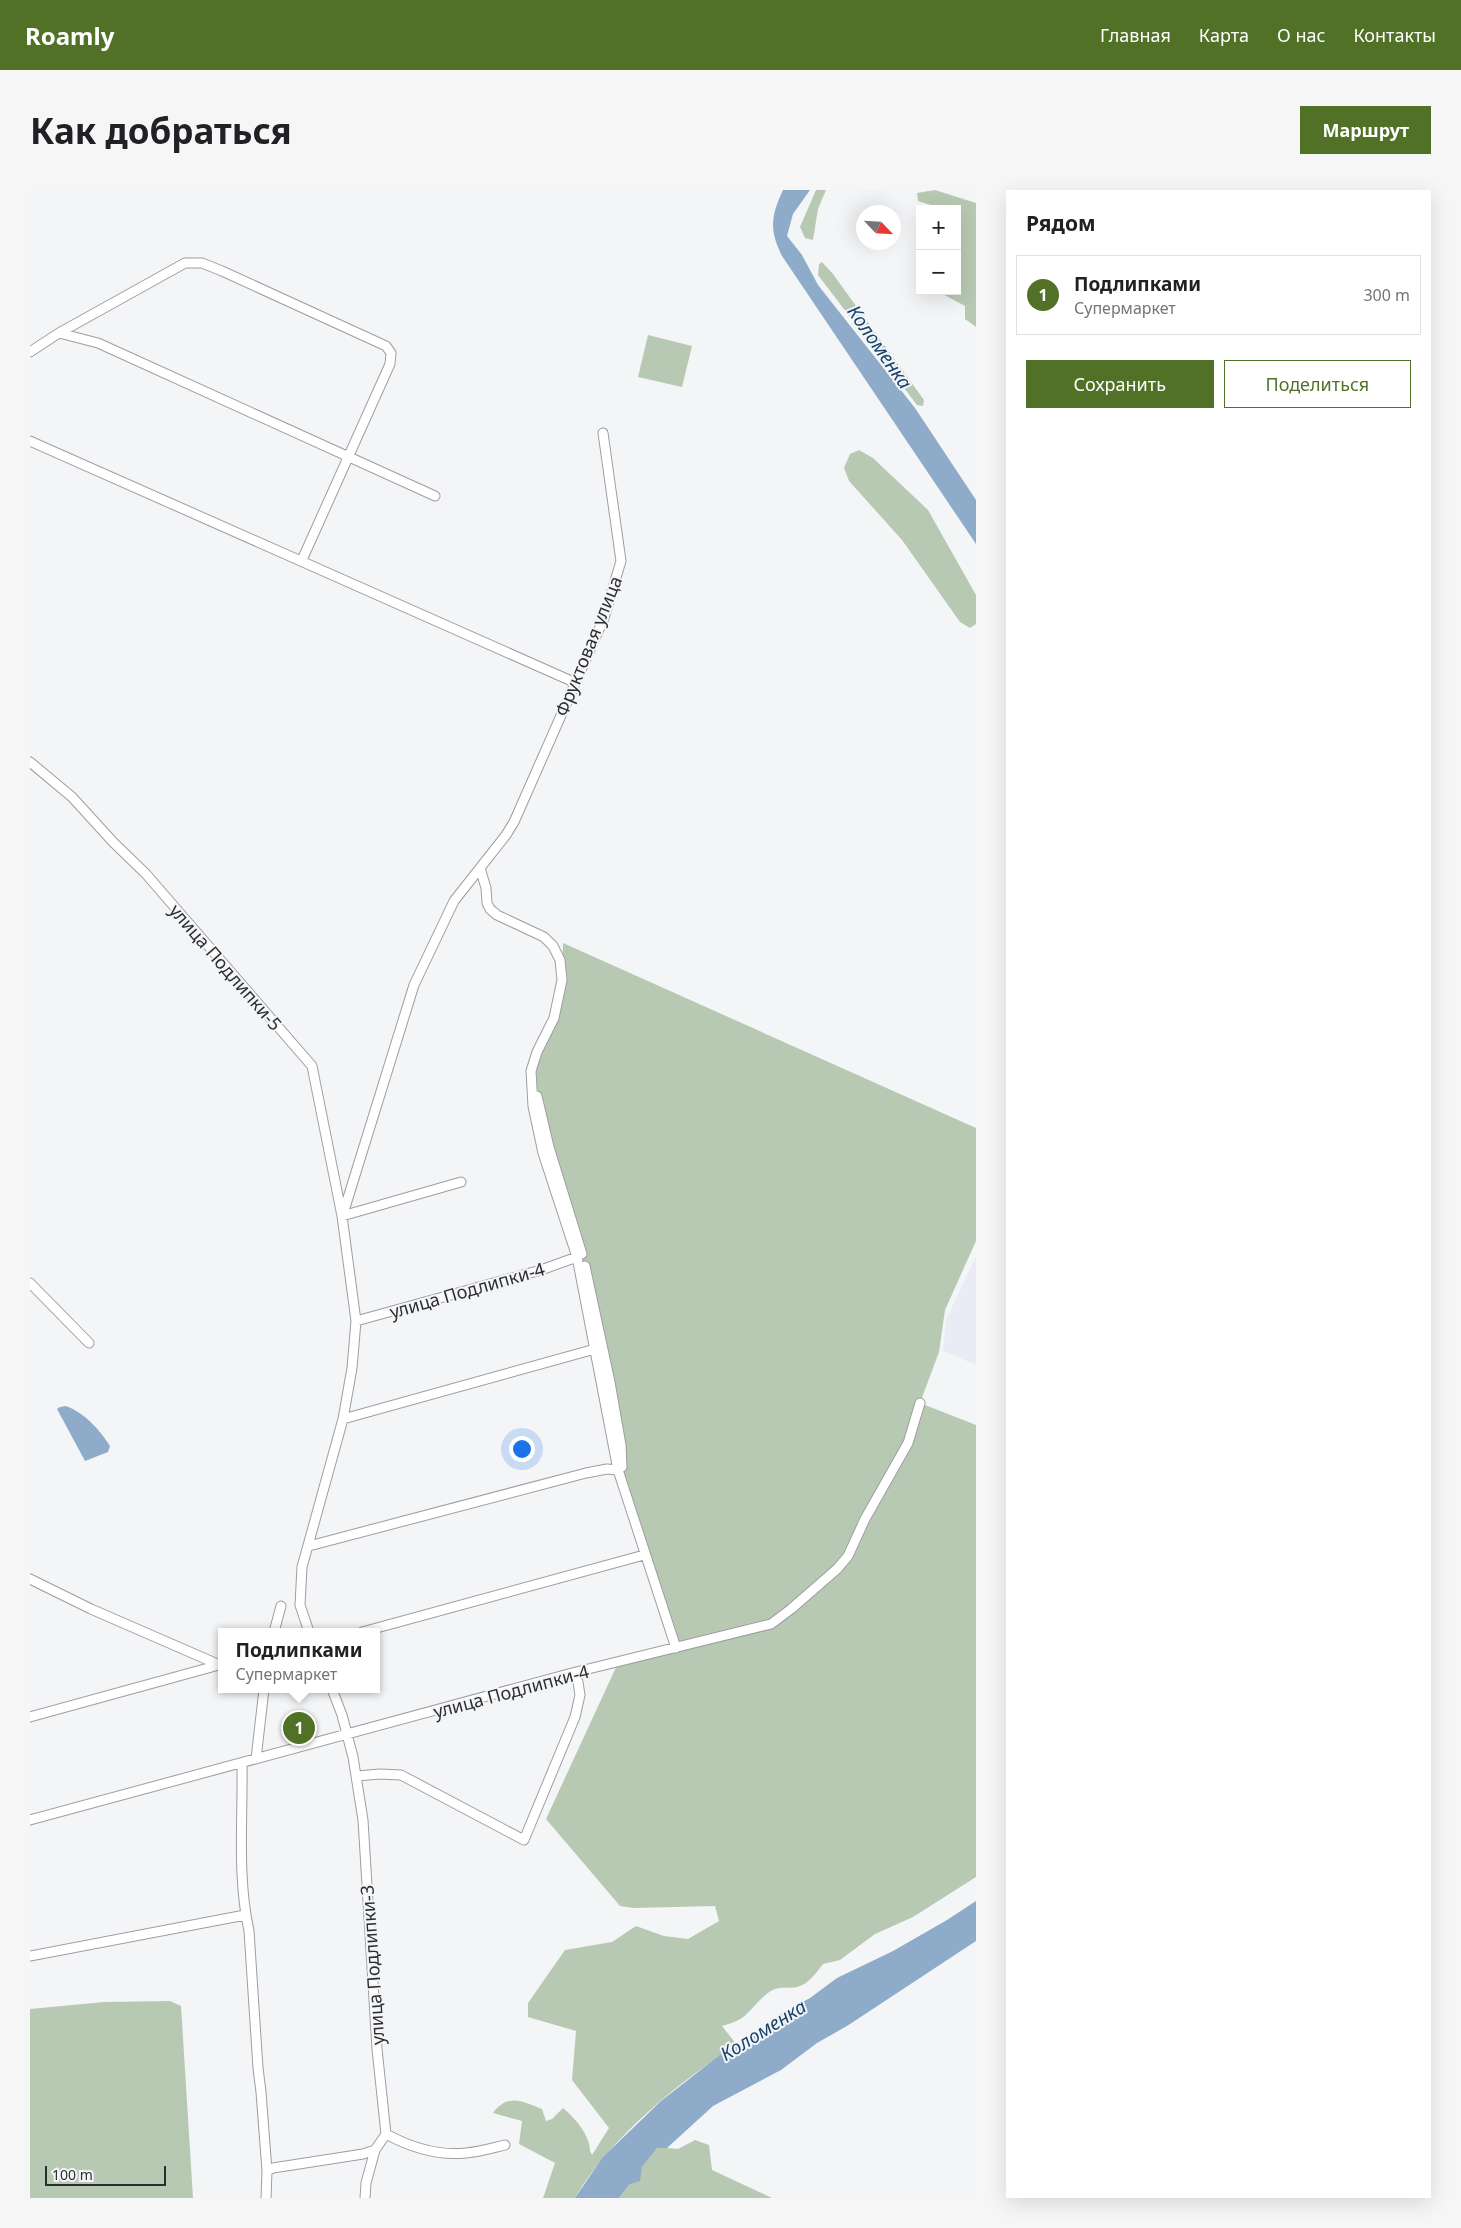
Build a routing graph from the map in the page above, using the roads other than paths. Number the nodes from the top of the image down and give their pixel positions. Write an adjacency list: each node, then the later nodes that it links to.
1 (59, 333): 2 (street); 5 (street); 5 (street)
2 (30, 352)
3 (603, 433): 8 (street, Фруктовая улица)
4 (30, 441): 7 (street)
5 (348, 456): 6 (street); 7 (street)
6 (436, 496)
7 (302, 560): 8 (street)
8 (576, 683): 10 (street, Фруктовая улица)
9 (30, 762): 13 (street, улица Подлипки-5)
10 (480, 868): 11 (street); 13 (street, Фруктовая улица)
11 (531, 1071): 14 (street); 22 (street)
12 (461, 1182): 13 (street)
13 (342, 1216): 16 (street)
14 (577, 1257): 16 (street, улица Подлипки-4); 18 (street)
15 (30, 1282): 17 (street)
16 (356, 1321): 20 (street)
17 (89, 1343)
18 (595, 1349): 20 (street); 21 (street)
19 (920, 1403): 30 (street, улица Подлипки-4)
20 (343, 1419): 23 (street)
21 (618, 1470): 22 (street); 23 (street)
22 (622, 1479): 24 (street)
23 (309, 1546): 28 (street)
24 (644, 1555): 29 (street); 30 (street)
25 (30, 1578): 31 (street)
26 (281, 1606): 27 (street)
27 (275, 1628)
28 (308, 1628)
29 (377, 1628)
30 (676, 1648): 33 (street, улица Подлипки-4)
31 (218, 1665)
32 (218, 1667): 36 (street)
33 (572, 1673): 37 (street, улица Подлипки-4); 40 (street)
34 (264, 1693): 38 (street)
35 (334, 1693): 37 (street)
36 (30, 1717)
37 (346, 1735): 38 (street, улица Подлипки-4); 40 (street, улица Подлипки-3)
38 (256, 1759): 39 (street, улица Подлипки-4)
39 (242, 1763): 41 (street, улица Подлипки-4); 42 (street)
40 (357, 1776): 44 (street, улица Подлипки-3)
41 (30, 1820)
42 (245, 1915): 43 (street); 47 (street)
43 (30, 1956)
44 (386, 2134): 45 (street); 46 (street)
45 (505, 2145)
46 (375, 2150): 47 (street); 49 (street)
47 (267, 2171): 48 (street)
48 (266, 2198)
49 (365, 2198)

